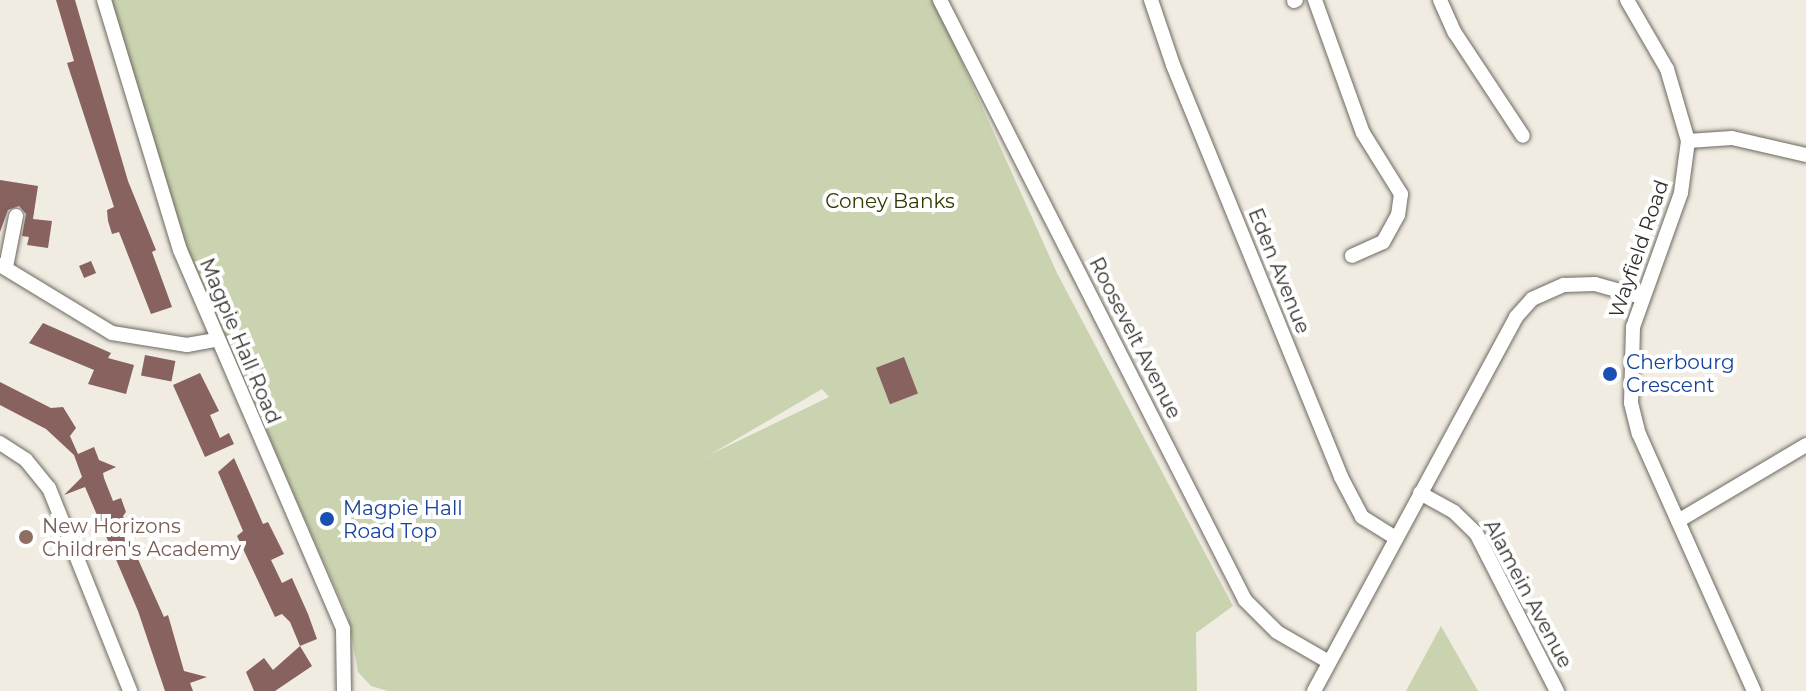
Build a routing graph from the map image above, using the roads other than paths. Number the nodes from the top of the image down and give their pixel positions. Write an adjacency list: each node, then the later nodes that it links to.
1 (104, 0): 14 (street, Magpie Hall Road)
2 (940, 0): 20 (street, Roosevelt Avenue)
3 (1151, 0): 19 (street, Eden Avenue)
4 (1315, 0): 11 (street)
5 (1440, 0): 7 (street)
6 (1627, 0): 8 (street, Wayfield Road)
7 (1523, 136)
8 (1688, 141): 9 (street); 13 (street, Wayfield Road)
9 (1806, 155)
10 (16, 216): 12 (street)
11 (1352, 256)
12 (3, 266): 14 (street)
13 (1641, 297): 17 (street); 18 (street, Wayfield Road)
14 (216, 340): 22 (street, Magpie Hall Road)
15 (0, 443): 21 (street)
16 (1806, 445): 18 (street)
17 (1420, 493): 19 (street); 24 (street, Alamein Avenue)
18 (1678, 521): 25 (street, Wayfield Road)
19 (1395, 538): 20 (street)
20 (1329, 662): 23 (street)
21 (130, 691)
22 (344, 691)
23 (1314, 691)
24 (1557, 691)
25 (1754, 691)

